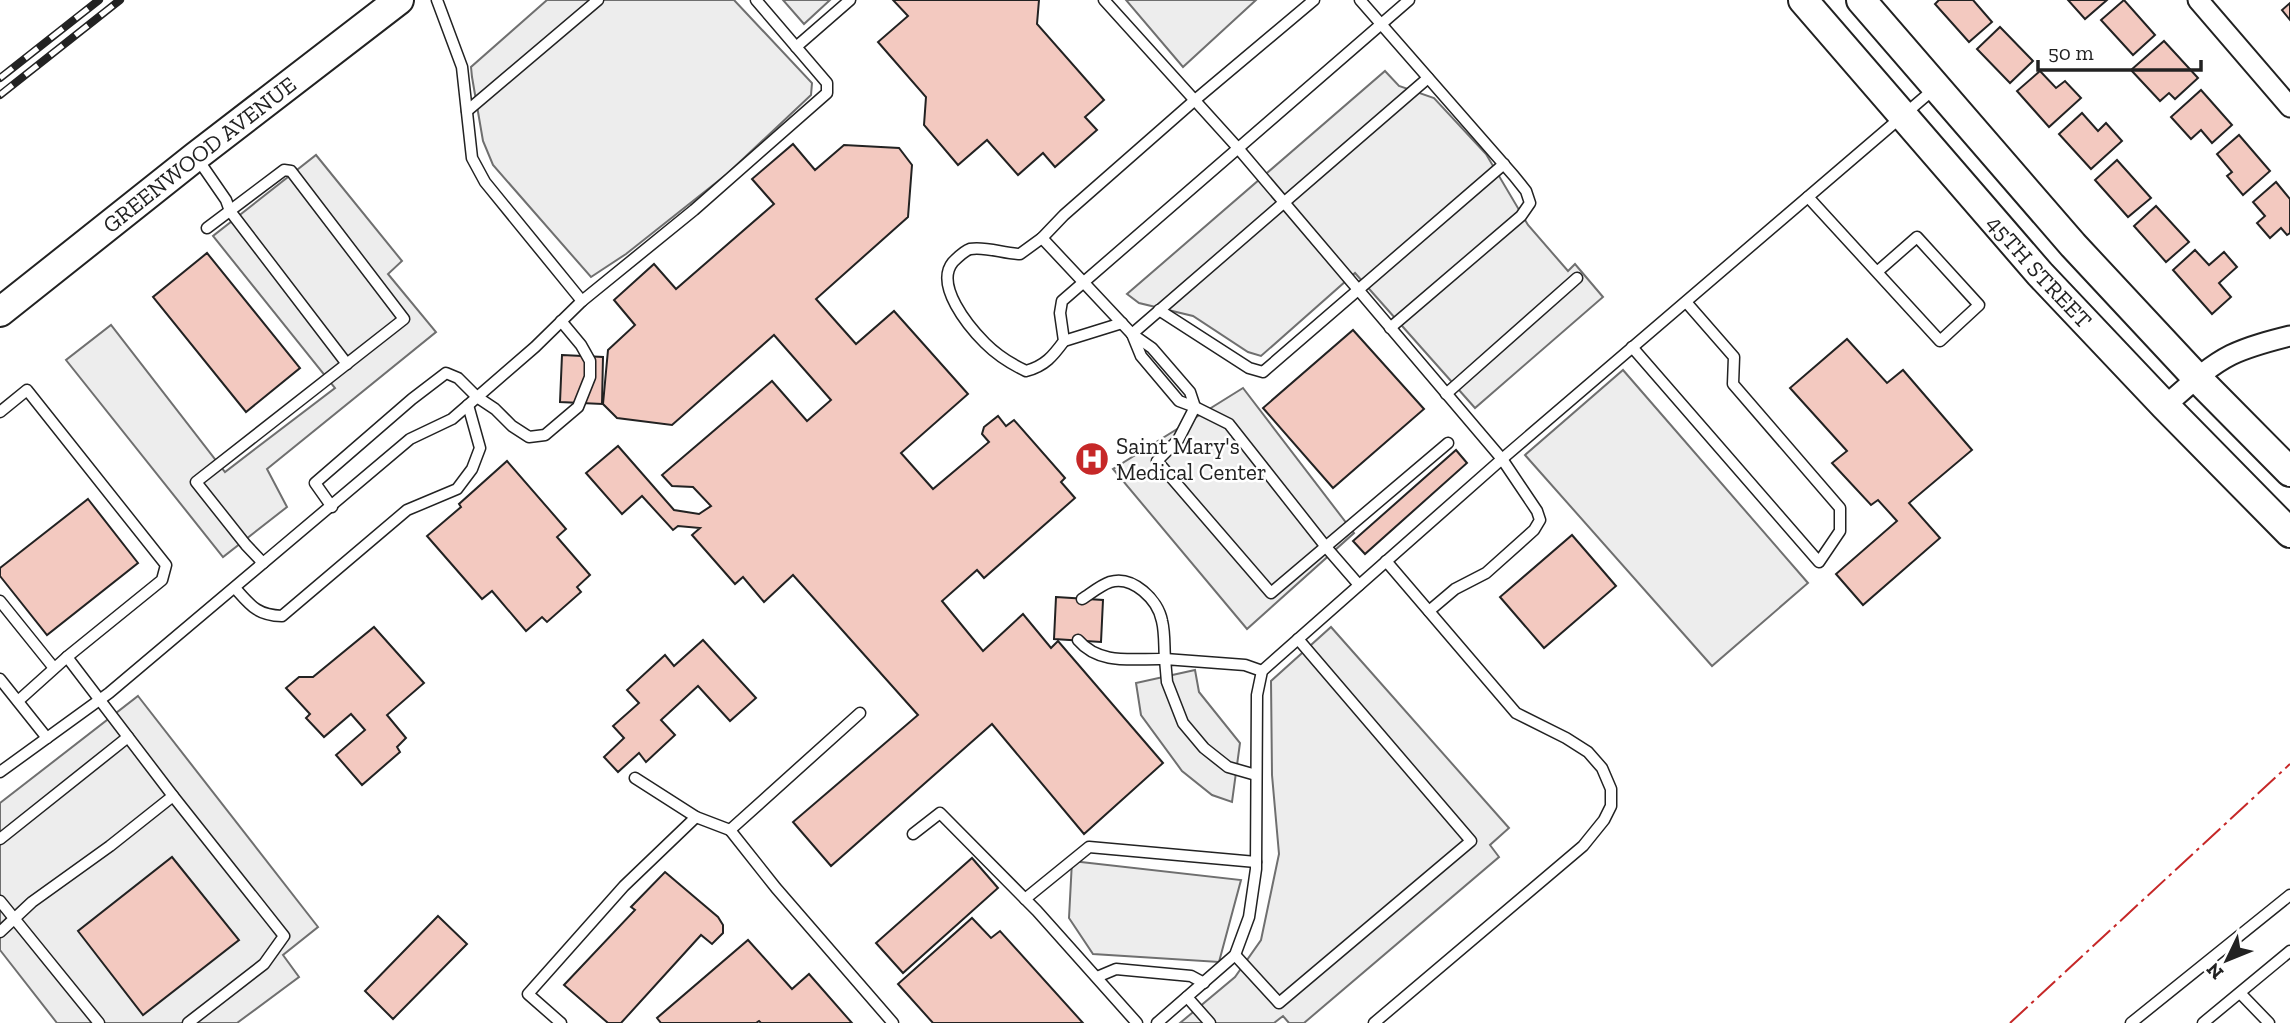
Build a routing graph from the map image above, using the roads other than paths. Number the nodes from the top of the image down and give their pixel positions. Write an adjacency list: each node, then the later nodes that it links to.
1 (399, 0): 22 (main road, GREENWOOD AVENUE)
2 (437, 0): 19 (lane)
3 (598, 0): 19 (lane)
4 (756, 0): 14 (lane)
5 (850, 0): 14 (lane)
6 (1104, 0): 17 (lane)
7 (1314, 0): 17 (lane)
8 (1360, 0): 13 (lane)
9 (1409, 0): 13 (lane)
10 (1803, 0): 20 (main road, 45TH STREET)
11 (1861, 0): 16 (main road, 45TH STREET)
12 (2198, 0): 18 (street)
13 (1381, 24): 15 (lane); 21 (lane)
14 (796, 47): 33 (lane)
15 (1429, 78): 23 (lane); 25 (lane)
16 (1937, 87): 20 (lane); 45 (main road, 45TH STREET)
17 (1195, 100): 21 (lane); 28 (lane)
18 (2290, 107)
19 (467, 111): 33 (lane)
20 (1902, 116): 24 (lane); 49 (main road, 45TH STREET)
21 (1237, 147): 25 (lane); 31 (lane)
22 (195, 157): 26 (lane); 36 (main road, GREENWOOD AVENUE)
23 (1504, 164): 32 (lane); 39 (lane)
24 (1808, 197): 29 (lane); 34 (lane)
25 (1283, 202): 32 (lane); 35 (lane)
26 (230, 211): 27 (lane); 44 (lane); 44 (lane)
27 (207, 228)
28 (1042, 238): 31 (lane); 42 (lane)
29 (1877, 272): 29 (lane)
30 (1577, 278): 46 (lane)
31 (1084, 282): 38 (lane); 42 (lane)
32 (1358, 291): 35 (lane); 39 (lane)
33 (582, 301): 37 (lane)
34 (1686, 302): 43 (lane); 43 (lane)
35 (1159, 310): 40 (lane)
36 (0, 312)
37 (561, 321): 47 (lane); 47 (lane)
38 (1122, 323): 40 (lane); 42 (lane)
39 (1390, 328): 46 (lane)
40 (1132, 334): 50 (lane)
41 (2290, 336): 45 (street)
42 (1064, 341)
43 (1632, 347): 53 (lane)
44 (346, 364): 59 (lane)
45 (2197, 378): 49 (street); 54 (main road, 45TH STREET)
46 (1446, 394): 53 (lane)
47 (477, 397): 48 (lane); 55 (lane)
48 (468, 405): 55 (lane); 61 (lane)
49 (2165, 406): 56 (main road, 45TH STREET)
50 (1195, 407): 57 (lane); 57 (lane)
51 (0, 412): 67 (lane)
52 (1448, 443): 57 (lane)
53 (1502, 459): 58 (lane); 64 (lane)
54 (2290, 472)
55 (332, 507): 59 (lane)
56 (2290, 533)
57 (1326, 547): 60 (lane)
58 (1386, 561): 60 (lane); 64 (lane)
59 (263, 563): 61 (lane)
60 (1359, 586): 65 (lane)
61 (235, 588): 73 (lane)
62 (1082, 599): 68 (lane)
63 (0, 601): 69 (lane)
64 (1429, 611): 104 (lane)
65 (1298, 639): 70 (lane); 92 (lane)
66 (1078, 640): 68 (lane)
67 (67, 657): 69 (lane); 73 (lane)
68 (1165, 659): 70 (lane); 78 (lane)
69 (54, 668): 72 (lane)
70 (1262, 671): 78 (lane)
71 (0, 679): 72 (lane)
72 (18, 701): 76 (lane)
73 (99, 701): 75 (lane); 76 (lane)
74 (860, 713): 82 (lane)
75 (128, 737): 80 (lane); 84 (lane)
76 (47, 738): 77 (lane)
77 (0, 772)
78 (1256, 775): 85 (lane)
79 (635, 778): 81 (lane)
80 (173, 796): 89 (lane); 98 (lane)
81 (696, 817): 82 (lane); 99 (lane)
82 (730, 830): 100 (lane)
83 (913, 834): 87 (lane)
84 (0, 839)
85 (1256, 862): 87 (lane); 92 (lane)
86 (2290, 895): 105 (lane)
87 (1025, 899): 93 (lane)
88 (0, 901): 89 (lane)
89 (15, 920): 90 (lane); 97 (lane)
90 (0, 932)
91 (2290, 951): 95 (lane)
92 (1235, 955): 94 (lane)
93 (1097, 977): 94 (lane); 101 (lane)
94 (1204, 983): 96 (lane)
95 (2239, 993): 106 (lane); 107 (lane)
96 (1187, 997): 102 (lane); 103 (lane)
97 (99, 1023)
98 (188, 1023)
99 (561, 1023)
100 (894, 1023)
101 (1138, 1023)
102 (1157, 1023)
103 (1210, 1023)
104 (1374, 1023)
105 (2131, 1023)
106 (2203, 1023)
107 (2269, 1023)

